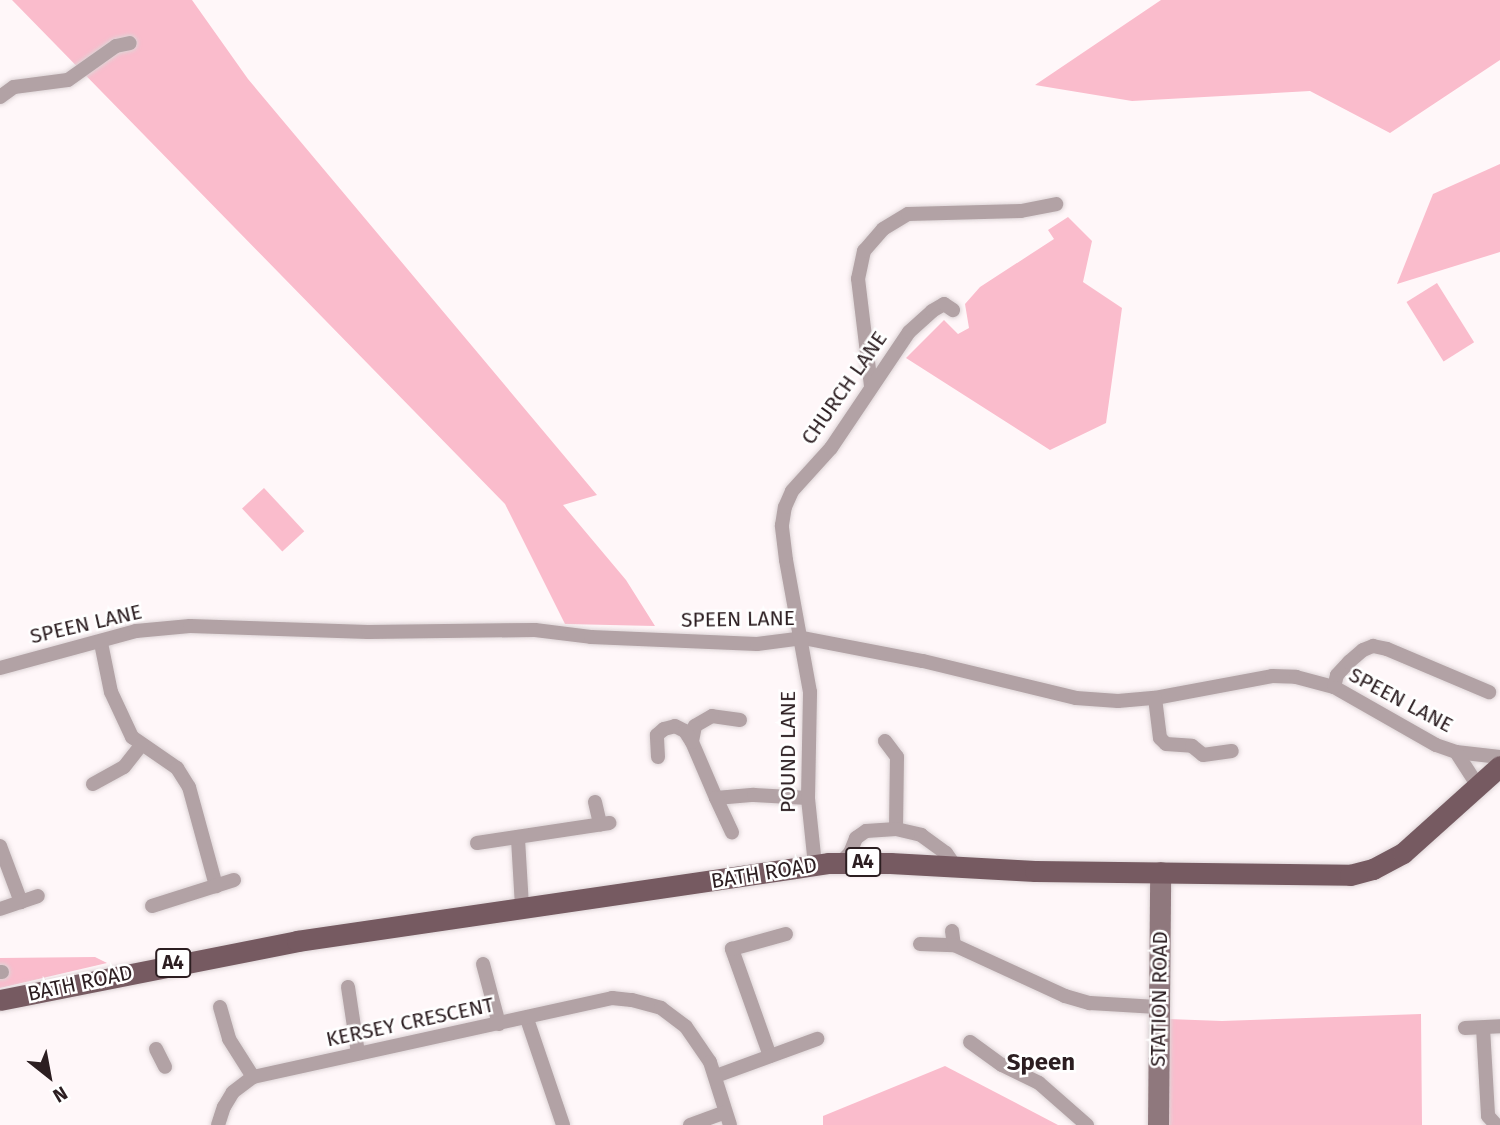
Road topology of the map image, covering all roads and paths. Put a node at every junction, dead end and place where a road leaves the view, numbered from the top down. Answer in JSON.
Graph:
{"nodes":[{"id":1,"x":130,"y":43,"type":"dead end"},
{"id":2,"x":0,"y":97,"type":"edge"},
{"id":3,"x":1055,"y":204,"type":"dead end"},
{"id":4,"x":953,"y":310,"type":"dead end"},
{"id":5,"x":871,"y":386,"type":"junction"},
{"id":6,"x":803,"y":638,"type":"junction"},
{"id":7,"x":101,"y":643,"type":"junction"},
{"id":8,"x":0,"y":668,"type":"edge"},
{"id":9,"x":1334,"y":687,"type":"junction"},
{"id":10,"x":1489,"y":692,"type":"dead end"},
{"id":11,"x":1155,"y":698,"type":"junction"},
{"id":12,"x":740,"y":720,"type":"dead end"},
{"id":13,"x":885,"y":741,"type":"dead end"},
{"id":14,"x":692,"y":742,"type":"junction"},
{"id":15,"x":141,"y":745,"type":"junction"},
{"id":16,"x":1233,"y":751,"type":"dead end"},
{"id":17,"x":1456,"y":752,"type":"junction"},
{"id":18,"x":658,"y":757,"type":"dead end"},
{"id":19,"x":1500,"y":757,"type":"edge"},
{"id":20,"x":1500,"y":766,"type":"edge"},
{"id":21,"x":103,"y":784,"type":"dead end"},
{"id":22,"x":1478,"y":786,"type":"junction"},
{"id":23,"x":716,"y":798,"type":"junction"},
{"id":24,"x":808,"y":798,"type":"junction"},
{"id":25,"x":595,"y":802,"type":"dead end"},
{"id":26,"x":896,"y":829,"type":"junction"},
{"id":27,"x":732,"y":832,"type":"dead end"},
{"id":28,"x":518,"y":839,"type":"junction"},
{"id":29,"x":477,"y":843,"type":"dead end"},
{"id":30,"x":0,"y":846,"type":"edge"},
{"id":31,"x":841,"y":862,"type":"junction"},
{"id":32,"x":814,"y":865,"type":"junction"},
{"id":33,"x":955,"y":866,"type":"junction"},
{"id":34,"x":1160,"y":872,"type":"junction"},
{"id":35,"x":234,"y":880,"type":"dead end"},
{"id":36,"x":216,"y":886,"type":"junction"},
{"id":37,"x":38,"y":896,"type":"dead end"},
{"id":38,"x":21,"y":902,"type":"junction"},
{"id":39,"x":152,"y":906,"type":"dead end"},
{"id":40,"x":522,"y":906,"type":"junction"},
{"id":41,"x":0,"y":909,"type":"edge"},
{"id":42,"x":786,"y":934,"type":"dead end"},
{"id":43,"x":920,"y":944,"type":"dead end"},
{"id":44,"x":483,"y":964,"type":"dead end"},
{"id":45,"x":348,"y":987,"type":"dead end"},
{"id":46,"x":0,"y":1000,"type":"edge"},
{"id":47,"x":220,"y":1007,"type":"dead end"},
{"id":48,"x":1157,"y":1007,"type":"junction"},
{"id":49,"x":527,"y":1019,"type":"junction"},
{"id":50,"x":499,"y":1024,"type":"junction"},
{"id":51,"x":1500,"y":1026,"type":"edge"},
{"id":52,"x":1465,"y":1028,"type":"dead end"},
{"id":53,"x":1483,"y":1028,"type":"junction"},
{"id":54,"x":817,"y":1039,"type":"dead end"},
{"id":55,"x":970,"y":1042,"type":"dead end"},
{"id":56,"x":156,"y":1049,"type":"dead end"},
{"id":57,"x":358,"y":1054,"type":"junction"},
{"id":58,"x":770,"y":1056,"type":"junction"},
{"id":59,"x":165,"y":1067,"type":"dead end"},
{"id":60,"x":716,"y":1076,"type":"junction"},
{"id":61,"x":253,"y":1077,"type":"junction"},
{"id":62,"x":727,"y":1119,"type":"edge"},
{"id":63,"x":218,"y":1125,"type":"edge"},
{"id":64,"x":563,"y":1125,"type":"edge"},
{"id":65,"x":690,"y":1125,"type":"edge"},
{"id":66,"x":1087,"y":1125,"type":"edge"},
{"id":67,"x":1158,"y":1125,"type":"edge"},
{"id":68,"x":1496,"y":1125,"type":"edge"}],
"edges":[{"from":1,"to":2,"type":"street"},
{"from":3,"to":5,"type":"street"},
{"from":4,"to":5,"type":"street","name":"CHURCH LANE"},
{"from":5,"to":6,"type":"street","name":"CHURCH LANE"},
{"from":6,"to":7,"type":"street","name":"SPEEN LANE"},
{"from":6,"to":11,"type":"street","name":"SPEEN LANE"},
{"from":6,"to":24,"type":"street","name":"POUND LANE"},
{"from":7,"to":8,"type":"street","name":"SPEEN LANE"},
{"from":7,"to":15,"type":"street"},
{"from":9,"to":10,"type":"street"},
{"from":9,"to":11,"type":"street","name":"SPEEN LANE"},
{"from":9,"to":17,"type":"street","name":"SPEEN LANE"},
{"from":11,"to":16,"type":"street"},
{"from":12,"to":14,"type":"street"},
{"from":13,"to":26,"type":"street"},
{"from":14,"to":18,"type":"street"},
{"from":14,"to":23,"type":"street"},
{"from":15,"to":21,"type":"street"},
{"from":15,"to":36,"type":"street"},
{"from":17,"to":19,"type":"street","name":"SPEEN LANE"},
{"from":17,"to":22,"type":"street","name":"SPEEN LANE"},
{"from":20,"to":22,"type":"main road","name":"BATH ROAD","number":"A4"},
{"from":22,"to":34,"type":"main road","name":"BATH ROAD","number":"A4"},
{"from":23,"to":24,"type":"street"},
{"from":23,"to":27,"type":"street"},
{"from":24,"to":32,"type":"street","name":"POUND LANE"},
{"from":25,"to":28,"type":"street"},
{"from":26,"to":31,"type":"street"},
{"from":26,"to":33,"type":"street"},
{"from":28,"to":29,"type":"street"},
{"from":28,"to":40,"type":"street"},
{"from":30,"to":38,"type":"street"},
{"from":31,"to":32,"type":"main road","name":"BATH ROAD","number":"A4"},
{"from":31,"to":33,"type":"main road","name":"BATH ROAD","number":"A4"},
{"from":32,"to":40,"type":"main road","name":"BATH ROAD","number":"A4"},
{"from":33,"to":34,"type":"main road","name":"BATH ROAD","number":"A4"},
{"from":34,"to":48,"type":"street","name":"STATION ROAD"},
{"from":35,"to":36,"type":"street"},
{"from":36,"to":39,"type":"street"},
{"from":37,"to":38,"type":"street"},
{"from":38,"to":41,"type":"street"},
{"from":40,"to":46,"type":"main road","name":"BATH ROAD","number":"A4"},
{"from":42,"to":58,"type":"street"},
{"from":43,"to":48,"type":"street"},
{"from":44,"to":50,"type":"street"},
{"from":45,"to":57,"type":"street"},
{"from":47,"to":61,"type":"street"},
{"from":48,"to":67,"type":"street","name":"STATION ROAD"},
{"from":49,"to":50,"type":"street","name":"KERSEY CRESCENT"},
{"from":49,"to":60,"type":"street"},
{"from":49,"to":64,"type":"street","name":"KERSEY CRESCENT"},
{"from":50,"to":57,"type":"street","name":"KERSEY CRESCENT"},
{"from":51,"to":53,"type":"street"},
{"from":52,"to":53,"type":"street"},
{"from":53,"to":68,"type":"street"},
{"from":54,"to":58,"type":"street"},
{"from":55,"to":66,"type":"street"},
{"from":56,"to":59,"type":"street"},
{"from":57,"to":61,"type":"street","name":"KERSEY CRESCENT"},
{"from":58,"to":60,"type":"street"},
{"from":60,"to":62,"type":"street"},
{"from":61,"to":63,"type":"street"},
{"from":62,"to":65,"type":"street"}]}
